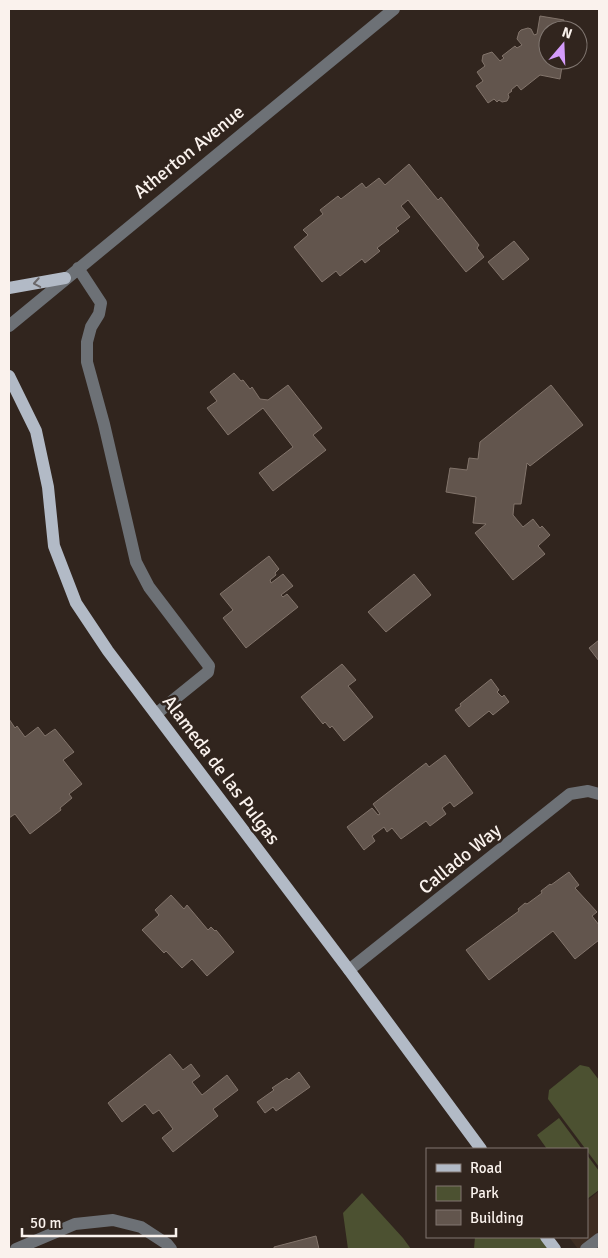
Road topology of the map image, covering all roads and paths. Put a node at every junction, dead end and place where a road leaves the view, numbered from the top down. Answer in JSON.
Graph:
{"nodes":[{"id":1,"x":394,"y":9,"type":"edge"},
{"id":2,"x":78,"y":268,"type":"junction"},
{"id":3,"x":65,"y":278,"type":"junction"},
{"id":4,"x":9,"y":288,"type":"edge"},
{"id":5,"x":9,"y":326,"type":"edge"},
{"id":6,"x":9,"y":376,"type":"edge"},
{"id":7,"x":156,"y":714,"type":"junction"},
{"id":8,"x":599,"y":794,"type":"edge"},
{"id":9,"x":349,"y":970,"type":"junction"},
{"id":10,"x":480,"y":1148,"type":"edge"},
{"id":11,"x":547,"y":1238,"type":"edge"},
{"id":12,"x":599,"y":1240,"type":"edge"},
{"id":13,"x":16,"y":1249,"type":"edge"},
{"id":14,"x":171,"y":1249,"type":"edge"},
{"id":15,"x":555,"y":1249,"type":"edge"},
{"id":16,"x":586,"y":1249,"type":"edge"}],
"edges":[{"from":1,"to":2,"type":"street","name":"Atherton Avenue"},
{"from":2,"to":3,"type":"street","name":"Atherton Avenue"},
{"from":2,"to":7,"type":"street"},
{"from":3,"to":4,"type":"main road","one_way":true},
{"from":3,"to":5,"type":"street","name":"Atherton Avenue"},
{"from":6,"to":7,"type":"main road","name":"Alameda de las Pulgas"},
{"from":7,"to":9,"type":"main road","name":"Alameda de las Pulgas"},
{"from":8,"to":9,"type":"street","name":"Callado Way"},
{"from":9,"to":10,"type":"main road","name":"Alameda de las Pulgas"},
{"from":11,"to":15,"type":"main road"},
{"from":12,"to":16,"type":"street"},
{"from":13,"to":14,"type":"street"}]}
